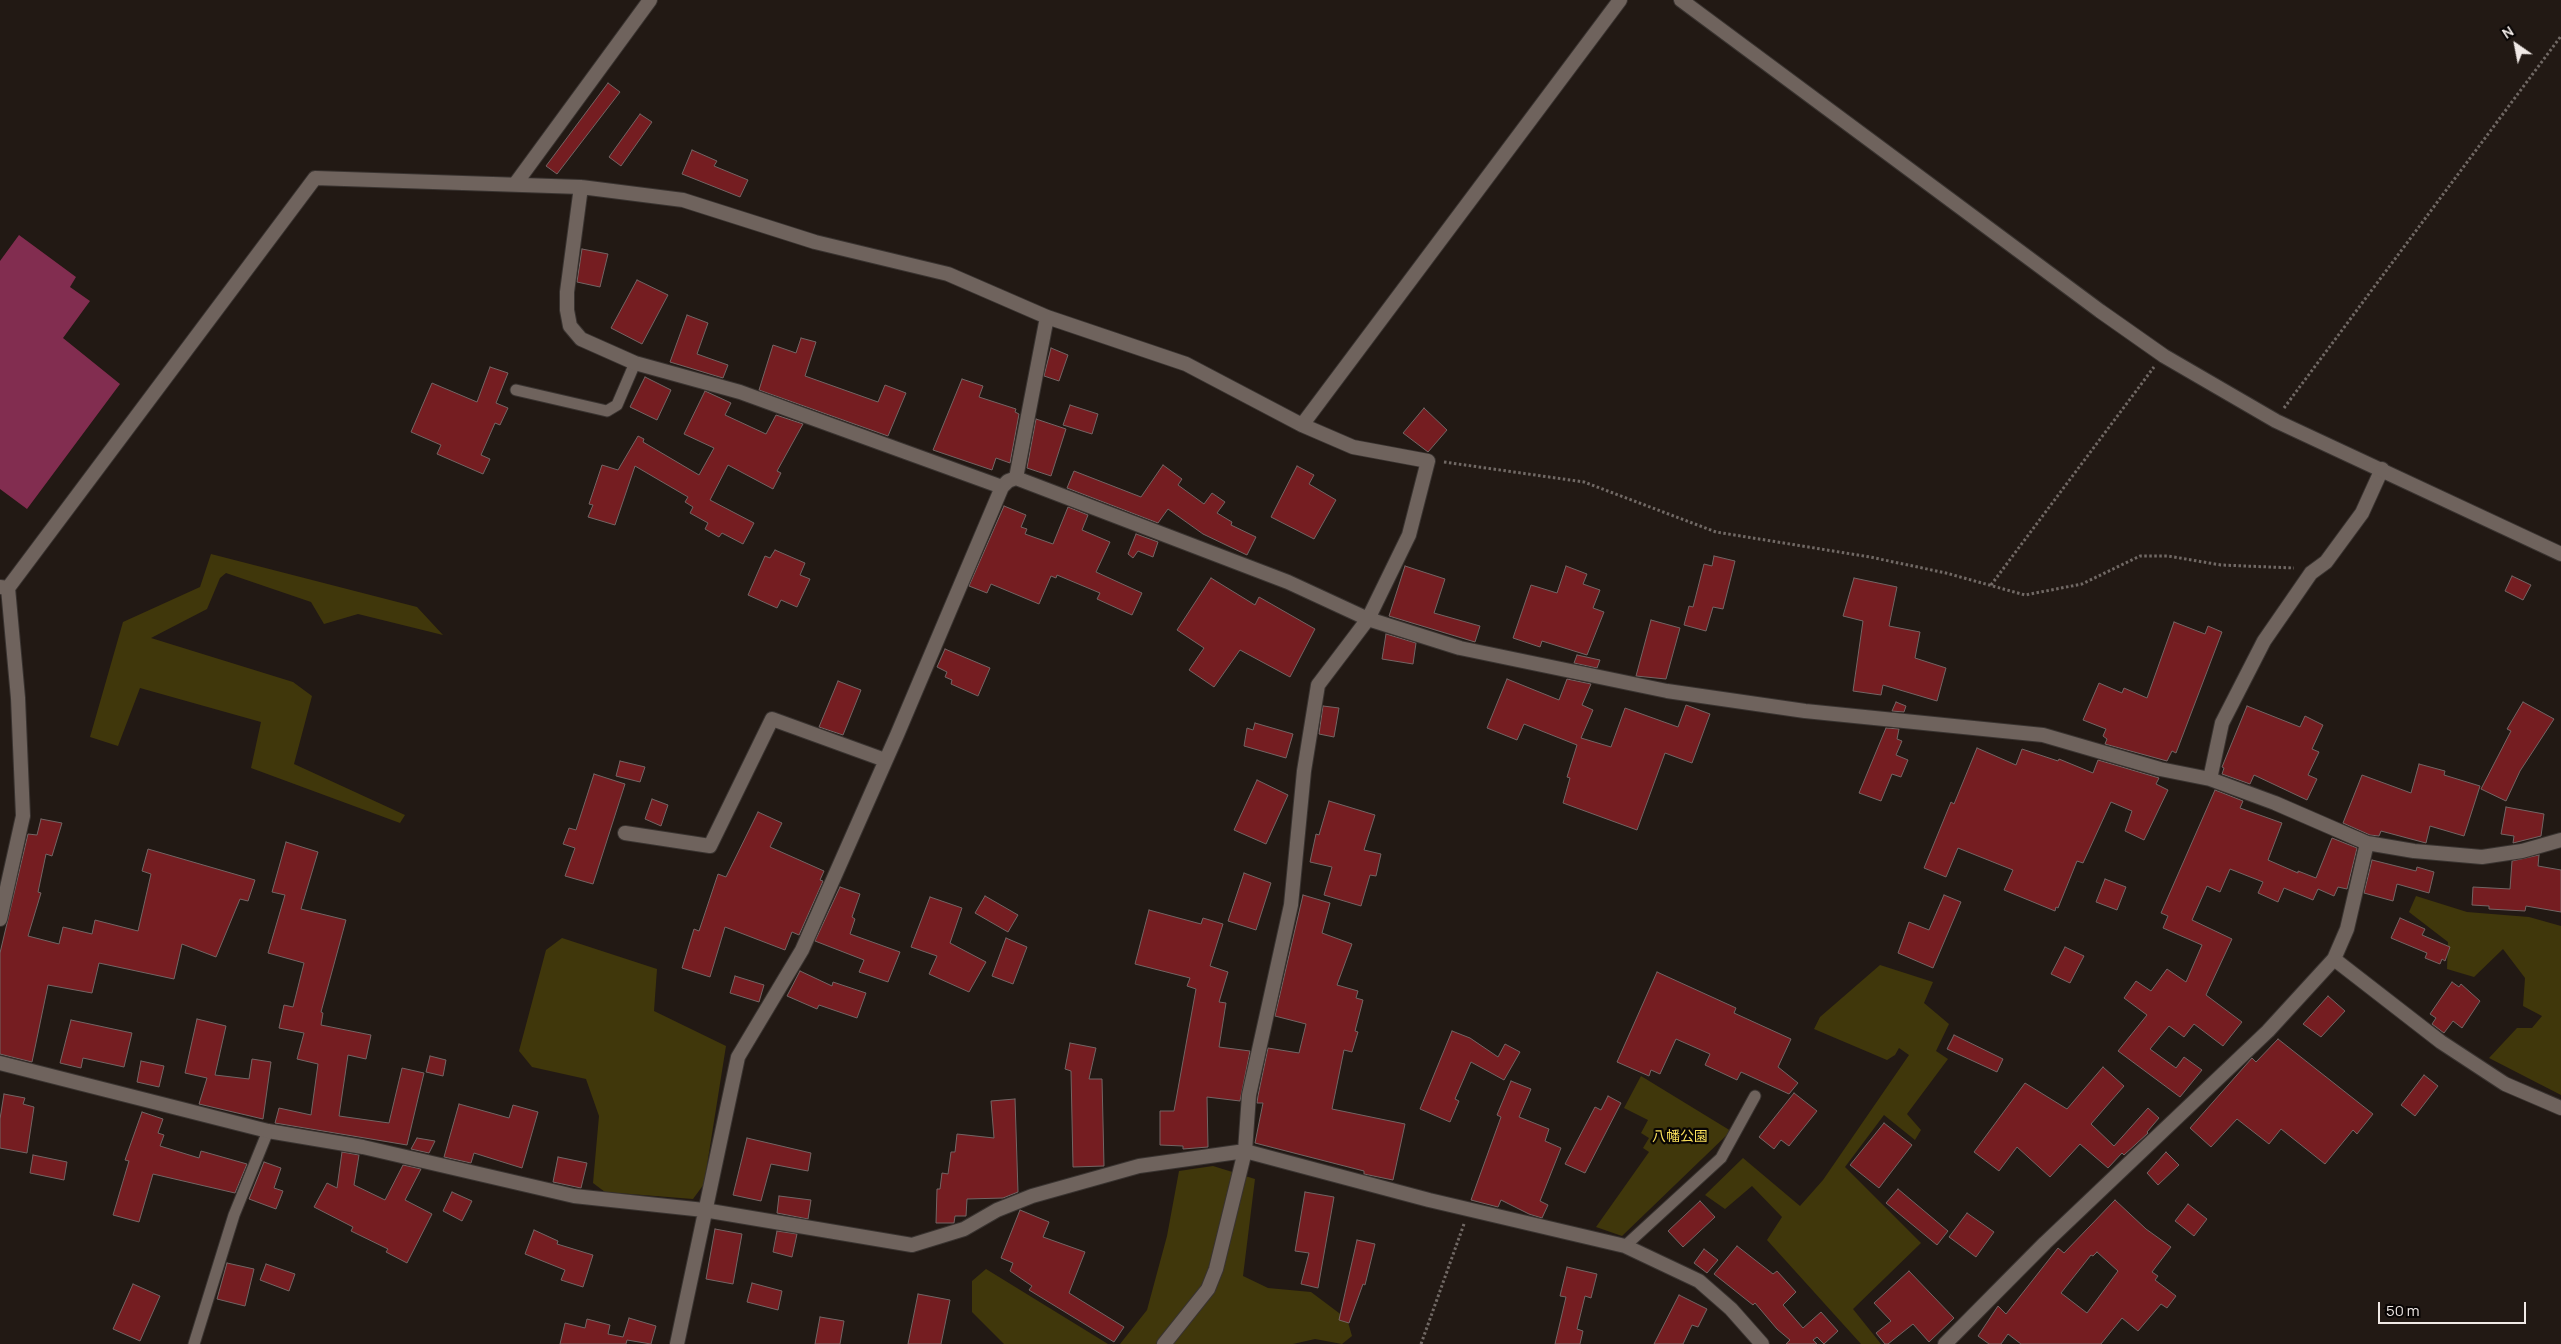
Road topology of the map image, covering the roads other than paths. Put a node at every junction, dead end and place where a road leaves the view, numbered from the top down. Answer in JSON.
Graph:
{"nodes":[{"id":1,"x":650,"y":0,"type":"edge"},
{"id":2,"x":1620,"y":0,"type":"edge"},
{"id":3,"x":1681,"y":0,"type":"edge"},
{"id":4,"x":516,"y":183,"type":"junction"},
{"id":5,"x":581,"y":187,"type":"junction"},
{"id":6,"x":1047,"y":317,"type":"junction"},
{"id":7,"x":635,"y":363,"type":"junction"},
{"id":8,"x":516,"y":390,"type":"dead end"},
{"id":9,"x":1302,"y":425,"type":"junction"},
{"id":10,"x":2382,"y":470,"type":"junction"},
{"id":11,"x":1016,"y":478,"type":"junction"},
{"id":12,"x":1002,"y":487,"type":"junction"},
{"id":13,"x":2561,"y":554,"type":"edge"},
{"id":14,"x":4,"y":587,"type":"edge"},
{"id":15,"x":1368,"y":619,"type":"junction"},
{"id":16,"x":885,"y":760,"type":"junction"},
{"id":17,"x":2210,"y":779,"type":"junction"},
{"id":18,"x":626,"y":833,"type":"dead end"},
{"id":19,"x":2561,"y":840,"type":"edge"},
{"id":20,"x":2367,"y":843,"type":"junction"},
{"id":21,"x":0,"y":919,"type":"edge"},
{"id":22,"x":2334,"y":959,"type":"junction"},
{"id":23,"x":0,"y":1063,"type":"edge"},
{"id":24,"x":1755,"y":1096,"type":"dead end"},
{"id":25,"x":2561,"y":1108,"type":"edge"},
{"id":26,"x":268,"y":1131,"type":"junction"},
{"id":27,"x":1245,"y":1151,"type":"junction"},
{"id":28,"x":704,"y":1210,"type":"junction"},
{"id":29,"x":1625,"y":1246,"type":"junction"},
{"id":30,"x":194,"y":1344,"type":"edge"},
{"id":31,"x":677,"y":1344,"type":"edge"},
{"id":32,"x":1164,"y":1344,"type":"edge"},
{"id":33,"x":1762,"y":1344,"type":"edge"},
{"id":34,"x":1945,"y":1344,"type":"edge"}],
"edges":[{"from":1,"to":4,"type":"street"},
{"from":2,"to":9,"type":"street"},
{"from":3,"to":10,"type":"street"},
{"from":4,"to":5,"type":"street"},
{"from":4,"to":14,"type":"street"},
{"from":5,"to":6,"type":"street"},
{"from":5,"to":7,"type":"street"},
{"from":6,"to":9,"type":"street"},
{"from":6,"to":11,"type":"street"},
{"from":7,"to":8,"type":"lane"},
{"from":7,"to":12,"type":"street"},
{"from":9,"to":15,"type":"street"},
{"from":10,"to":13,"type":"street"},
{"from":10,"to":17,"type":"street"},
{"from":11,"to":12,"type":"street"},
{"from":11,"to":15,"type":"street"},
{"from":12,"to":16,"type":"street"},
{"from":14,"to":21,"type":"street"},
{"from":15,"to":17,"type":"street"},
{"from":15,"to":27,"type":"street"},
{"from":16,"to":18,"type":"street"},
{"from":16,"to":28,"type":"street"},
{"from":17,"to":20,"type":"street"},
{"from":19,"to":20,"type":"street"},
{"from":20,"to":22,"type":"street"},
{"from":22,"to":25,"type":"street"},
{"from":22,"to":34,"type":"street"},
{"from":23,"to":26,"type":"street"},
{"from":24,"to":29,"type":"lane"},
{"from":26,"to":28,"type":"street"},
{"from":26,"to":30,"type":"lane"},
{"from":27,"to":28,"type":"street"},
{"from":27,"to":29,"type":"street"},
{"from":27,"to":32,"type":"street"},
{"from":28,"to":31,"type":"street"},
{"from":29,"to":33,"type":"street"}]}
